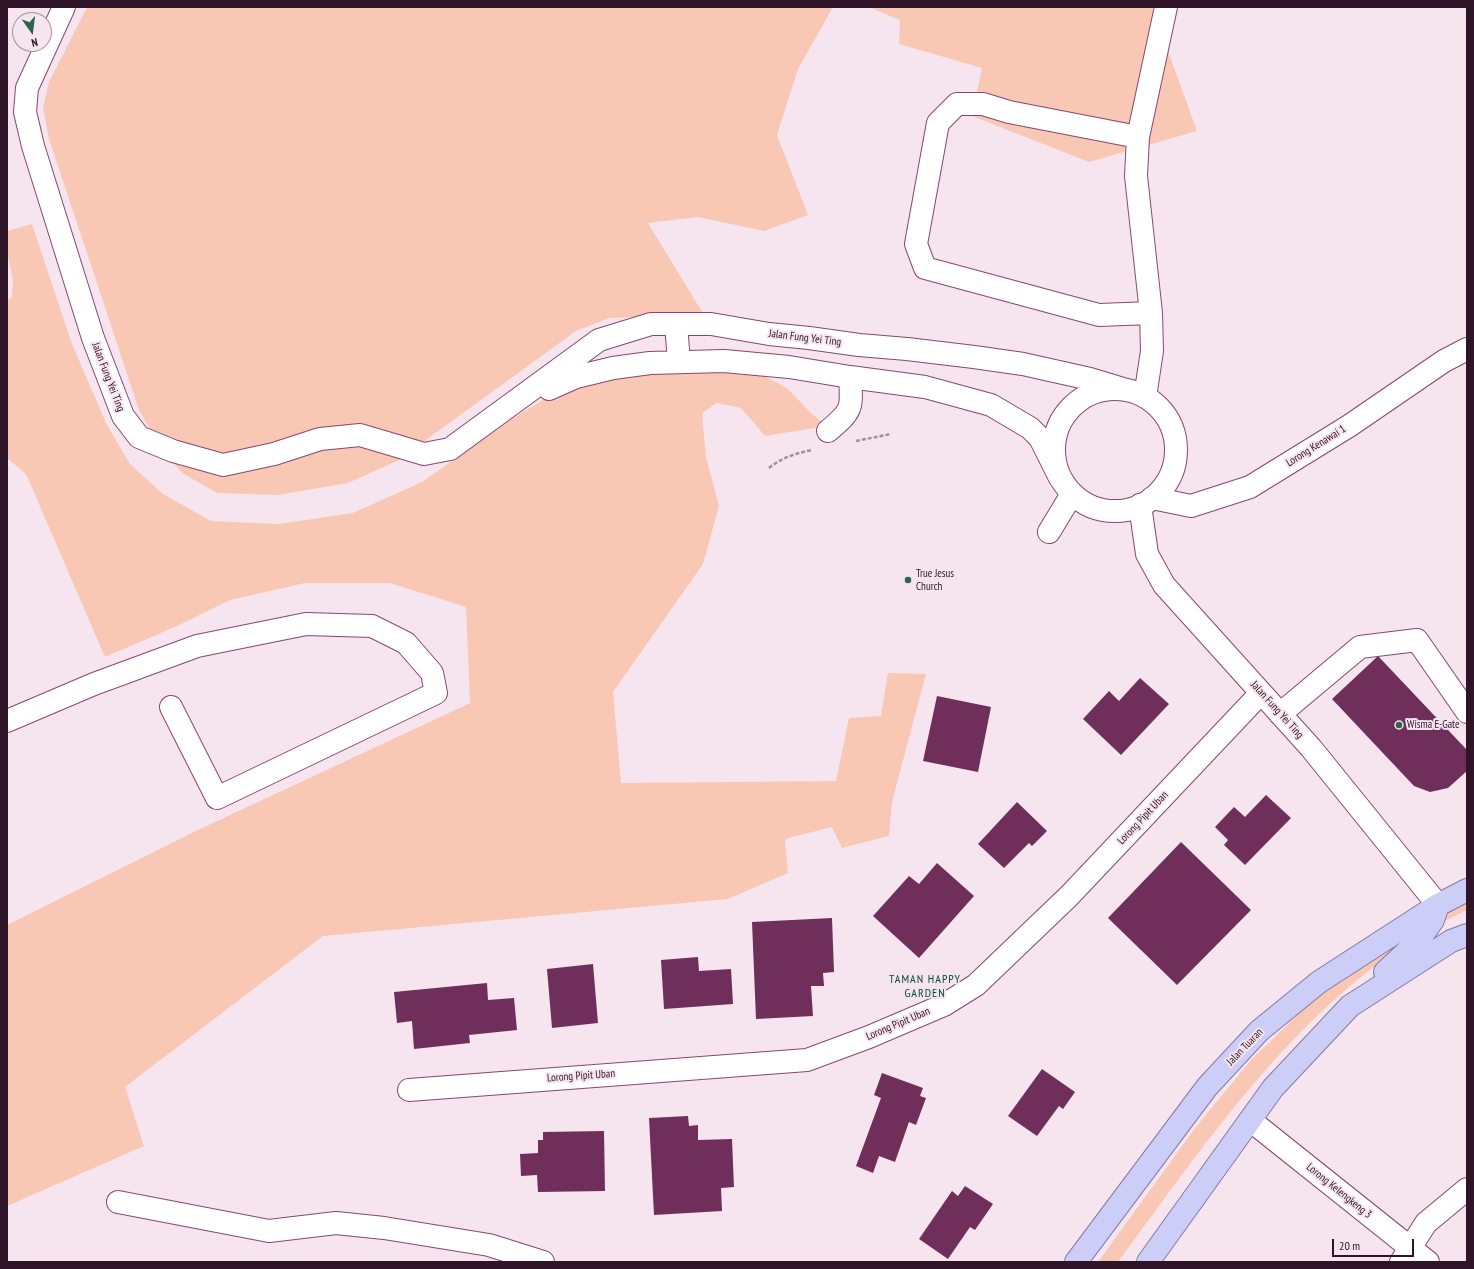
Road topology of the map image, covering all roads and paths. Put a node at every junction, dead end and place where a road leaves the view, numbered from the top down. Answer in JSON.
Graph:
{"nodes":[{"id":1,"x":64,"y":7,"type":"edge"},
{"id":2,"x":1166,"y":7,"type":"edge"},
{"id":3,"x":1138,"y":137,"type":"junction"},
{"id":4,"x":1150,"y":313,"type":"junction"},
{"id":5,"x":676,"y":324,"type":"junction"},
{"id":6,"x":1467,"y":349,"type":"edge"},
{"id":7,"x":679,"y":362,"type":"junction"},
{"id":8,"x":850,"y":377,"type":"junction"},
{"id":9,"x":1122,"y":389,"type":"junction"},
{"id":10,"x":1145,"y":396,"type":"junction"},
{"id":11,"x":508,"y":408,"type":"junction"},
{"id":12,"x":828,"y":431,"type":"dead end"},
{"id":13,"x":1066,"y":486,"type":"junction"},
{"id":14,"x":1146,"y":502,"type":"junction"},
{"id":15,"x":1049,"y":532,"type":"dead end"},
{"id":16,"x":1261,"y":693,"type":"junction"},
{"id":17,"x":171,"y":707,"type":"dead end"},
{"id":18,"x":1467,"y":712,"type":"edge"},
{"id":19,"x":1280,"y":714,"type":"junction"},
{"id":20,"x":7,"y":721,"type":"edge"},
{"id":21,"x":1467,"y":890,"type":"edge"},
{"id":22,"x":1438,"y":905,"type":"junction"},
{"id":23,"x":1467,"y":935,"type":"edge"},
{"id":24,"x":1350,"y":1006,"type":"junction"},
{"id":25,"x":409,"y":1090,"type":"dead end"},
{"id":26,"x":1250,"y":1120,"type":"junction"},
{"id":27,"x":1467,"y":1189,"type":"edge"},
{"id":28,"x":118,"y":1202,"type":"dead end"},
{"id":29,"x":1405,"y":1254,"type":"edge"},
{"id":30,"x":543,"y":1262,"type":"edge"},
{"id":31,"x":1076,"y":1262,"type":"edge"},
{"id":32,"x":1148,"y":1262,"type":"edge"},
{"id":33,"x":1428,"y":1262,"type":"edge"}],
"edges":[{"from":1,"to":11,"type":"street","name":"Jalan Fung Yei Ting"},
{"from":2,"to":3,"type":"street"},
{"from":3,"to":4,"type":"street"},
{"from":3,"to":4,"type":"street"},
{"from":4,"to":10,"type":"street"},
{"from":5,"to":7,"type":"street"},
{"from":5,"to":9,"type":"street","name":"Jalan Fung Yei Ting"},
{"from":5,"to":11,"type":"street","name":"Jalan Fung Yei Ting"},
{"from":6,"to":14,"type":"street","name":"Lorong Kenawai 1"},
{"from":7,"to":8,"type":"street","name":"Jalan Fung Yei Ting"},
{"from":7,"to":11,"type":"street","name":"Jalan Fung Yei Ting"},
{"from":8,"to":12,"type":"street"},
{"from":8,"to":13,"type":"street","name":"Jalan Fung Yei Ting"},
{"from":9,"to":10,"type":"street"},
{"from":9,"to":13,"type":"street"},
{"from":10,"to":14,"type":"street"},
{"from":13,"to":14,"type":"street"},
{"from":13,"to":15,"type":"street"},
{"from":14,"to":16,"type":"street","name":"Jalan Fung Yei Ting"},
{"from":16,"to":19,"type":"street","name":"Jalan Fung Yei Ting"},
{"from":16,"to":25,"type":"street","name":"Lorong Pipit Uban"},
{"from":17,"to":20,"type":"street"},
{"from":18,"to":19,"type":"street"},
{"from":19,"to":22,"type":"street","name":"Jalan Fung Yei Ting"},
{"from":21,"to":22,"type":"main road","name":"Jalan Tuaran"},
{"from":22,"to":24,"type":"main road"},
{"from":22,"to":31,"type":"main road","name":"Jalan Tuaran"},
{"from":23,"to":24,"type":"main road"},
{"from":24,"to":26,"type":"main road"},
{"from":26,"to":29,"type":"street","name":"Lorong Kelengkeng 3"},
{"from":26,"to":32,"type":"main road"},
{"from":27,"to":29,"type":"street"},
{"from":28,"to":30,"type":"street"},
{"from":29,"to":33,"type":"street","name":"Lorong Kelengkeng 3"}]}
